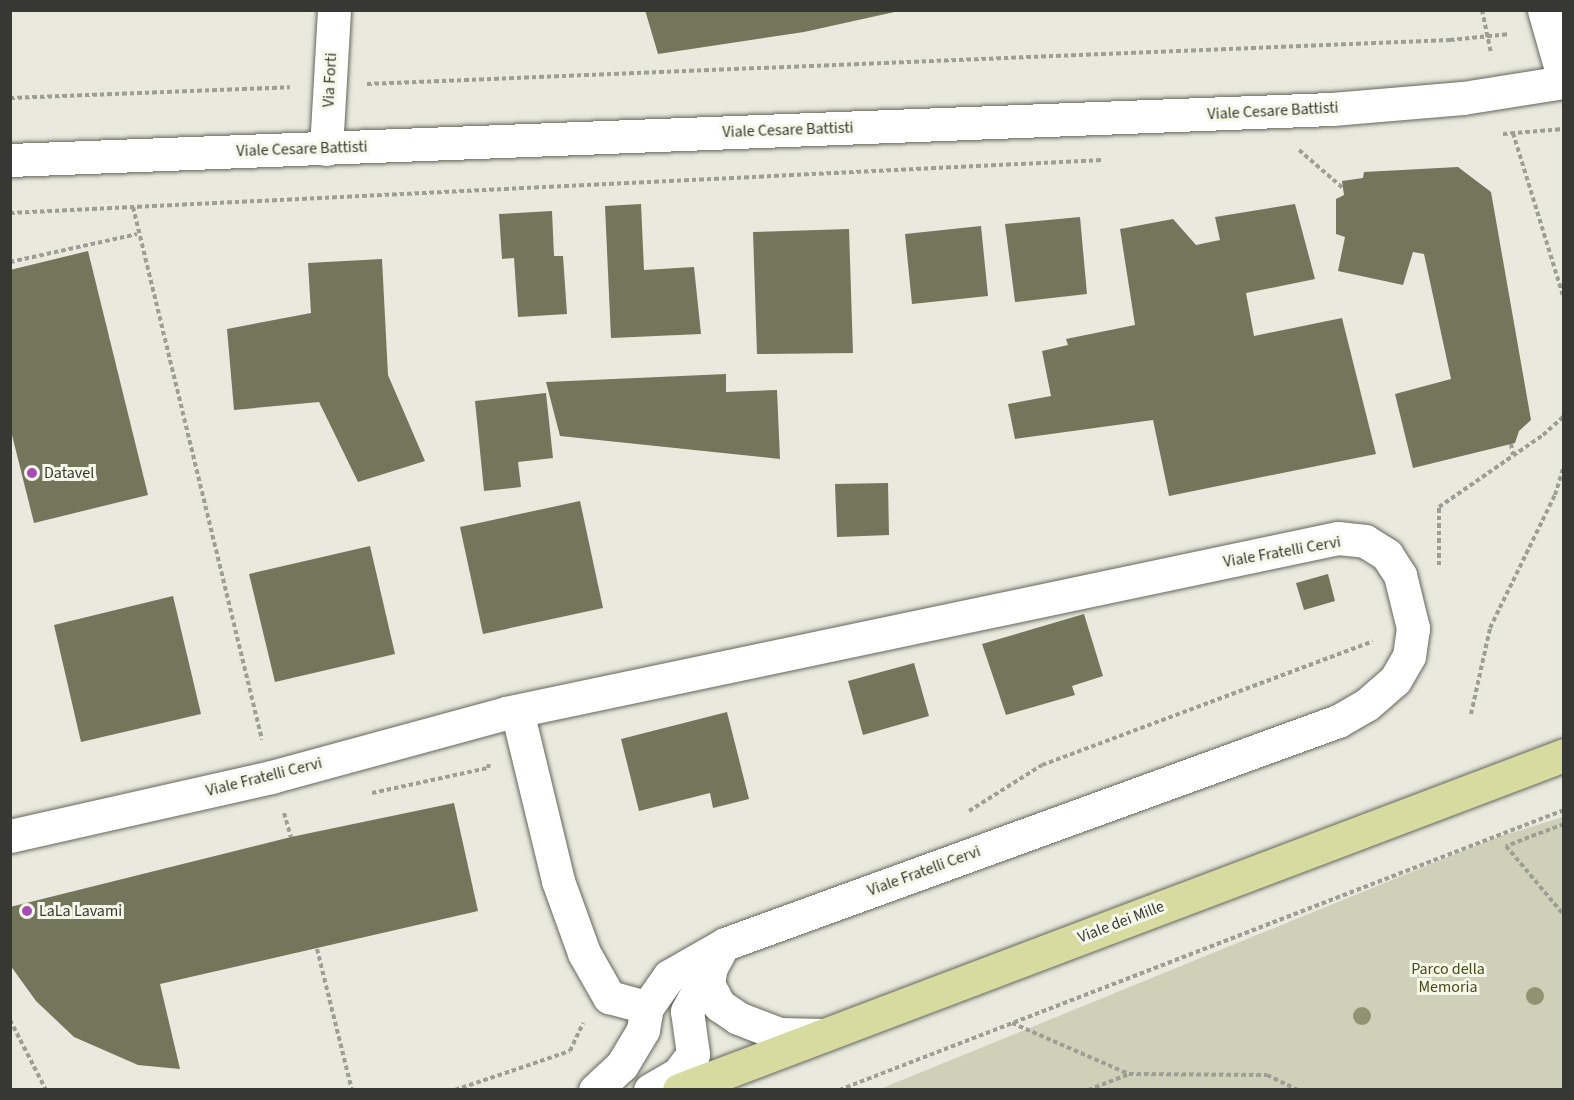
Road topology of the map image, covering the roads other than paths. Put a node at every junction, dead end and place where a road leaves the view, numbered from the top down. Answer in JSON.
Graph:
{"nodes":[{"id":1,"x":334,"y":10,"type":"edge"},
{"id":2,"x":1544,"y":10,"type":"edge"},
{"id":3,"x":1563,"y":81,"type":"edge"},
{"id":4,"x":326,"y":149,"type":"junction"},
{"id":5,"x":10,"y":159,"type":"edge"},
{"id":6,"x":516,"y":711,"type":"junction"},
{"id":7,"x":1563,"y":755,"type":"edge"},
{"id":8,"x":10,"y":836,"type":"edge"},
{"id":9,"x":718,"y":952,"type":"junction"},
{"id":10,"x":647,"y":1007,"type":"junction"},
{"id":11,"x":823,"y":1035,"type":"junction"},
{"id":12,"x":595,"y":1089,"type":"edge"},
{"id":13,"x":650,"y":1089,"type":"edge"},
{"id":14,"x":679,"y":1089,"type":"edge"}],
"edges":[{"from":1,"to":4,"type":"street","name":"Via Forti"},
{"from":2,"to":3,"type":"street"},
{"from":3,"to":4,"type":"street","name":"Viale Cesare Battisti"},
{"from":4,"to":5,"type":"street","name":"Viale Cesare Battisti"},
{"from":6,"to":8,"type":"street","name":"Viale Fratelli Cervi"},
{"from":6,"to":9,"type":"street","name":"Viale Fratelli Cervi"},
{"from":6,"to":10,"type":"street"},
{"from":7,"to":11,"type":"main road","name":"Viale dei Mille"},
{"from":9,"to":10,"type":"street","name":"Viale Fratelli Cervi"},
{"from":9,"to":11,"type":"street"},
{"from":9,"to":13,"type":"street"},
{"from":10,"to":12,"type":"street","name":"Viale Fratelli Cervi"},
{"from":11,"to":14,"type":"main road","name":"Viale dei Mille"}]}
